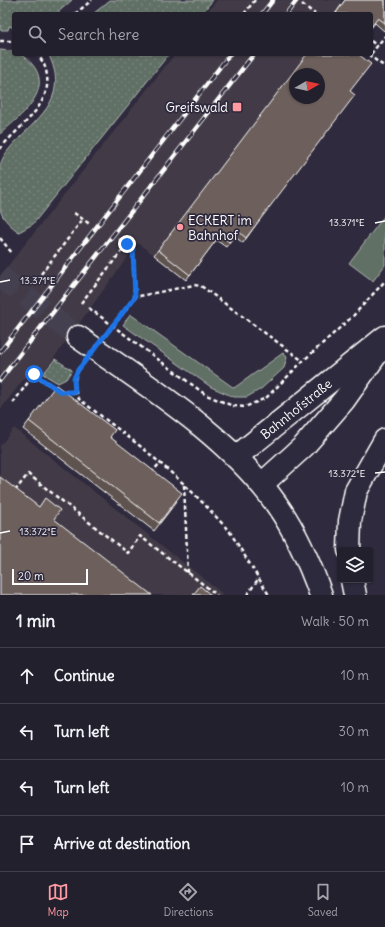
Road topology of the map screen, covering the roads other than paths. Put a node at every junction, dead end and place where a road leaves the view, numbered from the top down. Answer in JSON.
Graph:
{"nodes":[{"id":1,"x":78,"y":337,"type":"tunnel mouth"},
{"id":2,"x":385,"y":337,"type":"edge"},
{"id":3,"x":385,"y":341,"type":"edge"},
{"id":4,"x":385,"y":440,"type":"edge"},
{"id":5,"x":236,"y":457,"type":"junction"},
{"id":6,"x":262,"y":484,"type":"junction"},
{"id":7,"x":349,"y":547,"type":"edge"},
{"id":8,"x":353,"y":583,"type":"edge"},
{"id":9,"x":321,"y":595,"type":"edge"},
{"id":10,"x":355,"y":595,"type":"edge"}],
"edges":[{"from":1,"to":5,"type":"street"},
{"from":2,"to":5,"type":"street","name":"Bahnhofstraße"},
{"from":3,"to":6,"type":"street","name":"Bahnhofstraße"},
{"from":4,"to":7,"type":"street"},
{"from":5,"to":6,"type":"street"},
{"from":6,"to":9,"type":"street"},
{"from":8,"to":10,"type":"street"}]}
